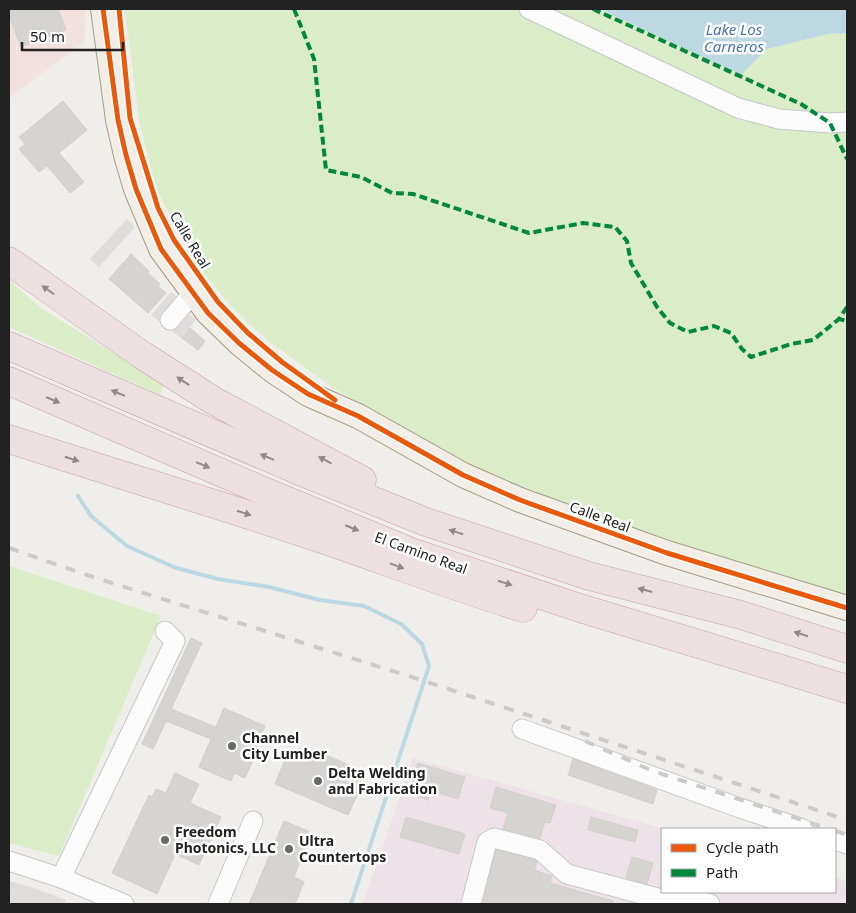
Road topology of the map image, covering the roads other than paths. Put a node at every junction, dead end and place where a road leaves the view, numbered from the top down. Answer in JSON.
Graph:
{"nodes":[{"id":1,"x":104,"y":9,"type":"edge"},
{"id":2,"x":119,"y":9,"type":"edge"},
{"id":3,"x":529,"y":9,"type":"edge"},
{"id":4,"x":847,"y":122,"type":"edge"},
{"id":5,"x":9,"y":261,"type":"edge"},
{"id":6,"x":193,"y":293,"type":"junction"},
{"id":7,"x":170,"y":320,"type":"dead end"},
{"id":8,"x":9,"y":346,"type":"edge"},
{"id":9,"x":9,"y":381,"type":"edge"},
{"id":10,"x":358,"y":416,"type":"junction"},
{"id":11,"x":9,"y":439,"type":"edge"},
{"id":12,"x":426,"y":522,"type":"junction"},
{"id":13,"x":847,"y":608,"type":"edge"},
{"id":14,"x":165,"y":631,"type":"dead end"},
{"id":15,"x":847,"y":649,"type":"edge"},
{"id":16,"x":790,"y":673,"type":"junction"},
{"id":17,"x":847,"y":690,"type":"edge"},
{"id":18,"x":522,"y":729,"type":"dead end"},
{"id":19,"x":253,"y":821,"type":"dead end"},
{"id":20,"x":801,"y":828,"type":"edge"},
{"id":21,"x":9,"y":861,"type":"edge"},
{"id":22,"x":61,"y":878,"type":"junction"},
{"id":23,"x":651,"y":900,"type":"edge"},
{"id":24,"x":124,"y":904,"type":"edge"},
{"id":25,"x":218,"y":904,"type":"edge"},
{"id":26,"x":471,"y":904,"type":"edge"},
{"id":27,"x":710,"y":904,"type":"edge"}],
"edges":[{"from":1,"to":6,"type":"main road","name":"Calle Real"},
{"from":2,"to":10,"type":"main road","name":"Calle Real"},
{"from":3,"to":4,"type":"street"},
{"from":12,"to":5,"type":"highway","one_way":true},
{"from":6,"to":7,"type":"street"},
{"from":6,"to":10,"type":"main road","name":"Calle Real"},
{"from":12,"to":8,"type":"highway","one_way":true},
{"from":9,"to":16,"type":"highway","name":"El Camino Real","one_way":true},
{"from":10,"to":13,"type":"main road","name":"Calle Real"},
{"from":11,"to":16,"type":"highway","one_way":true},
{"from":15,"to":12,"type":"highway","one_way":true},
{"from":14,"to":22,"type":"street"},
{"from":16,"to":17,"type":"highway","name":"El Camino Real"},
{"from":18,"to":20,"type":"street"},
{"from":19,"to":25,"type":"street"},
{"from":21,"to":22,"type":"street"},
{"from":22,"to":24,"type":"street"},
{"from":23,"to":26,"type":"street"},
{"from":23,"to":27,"type":"street"}]}
